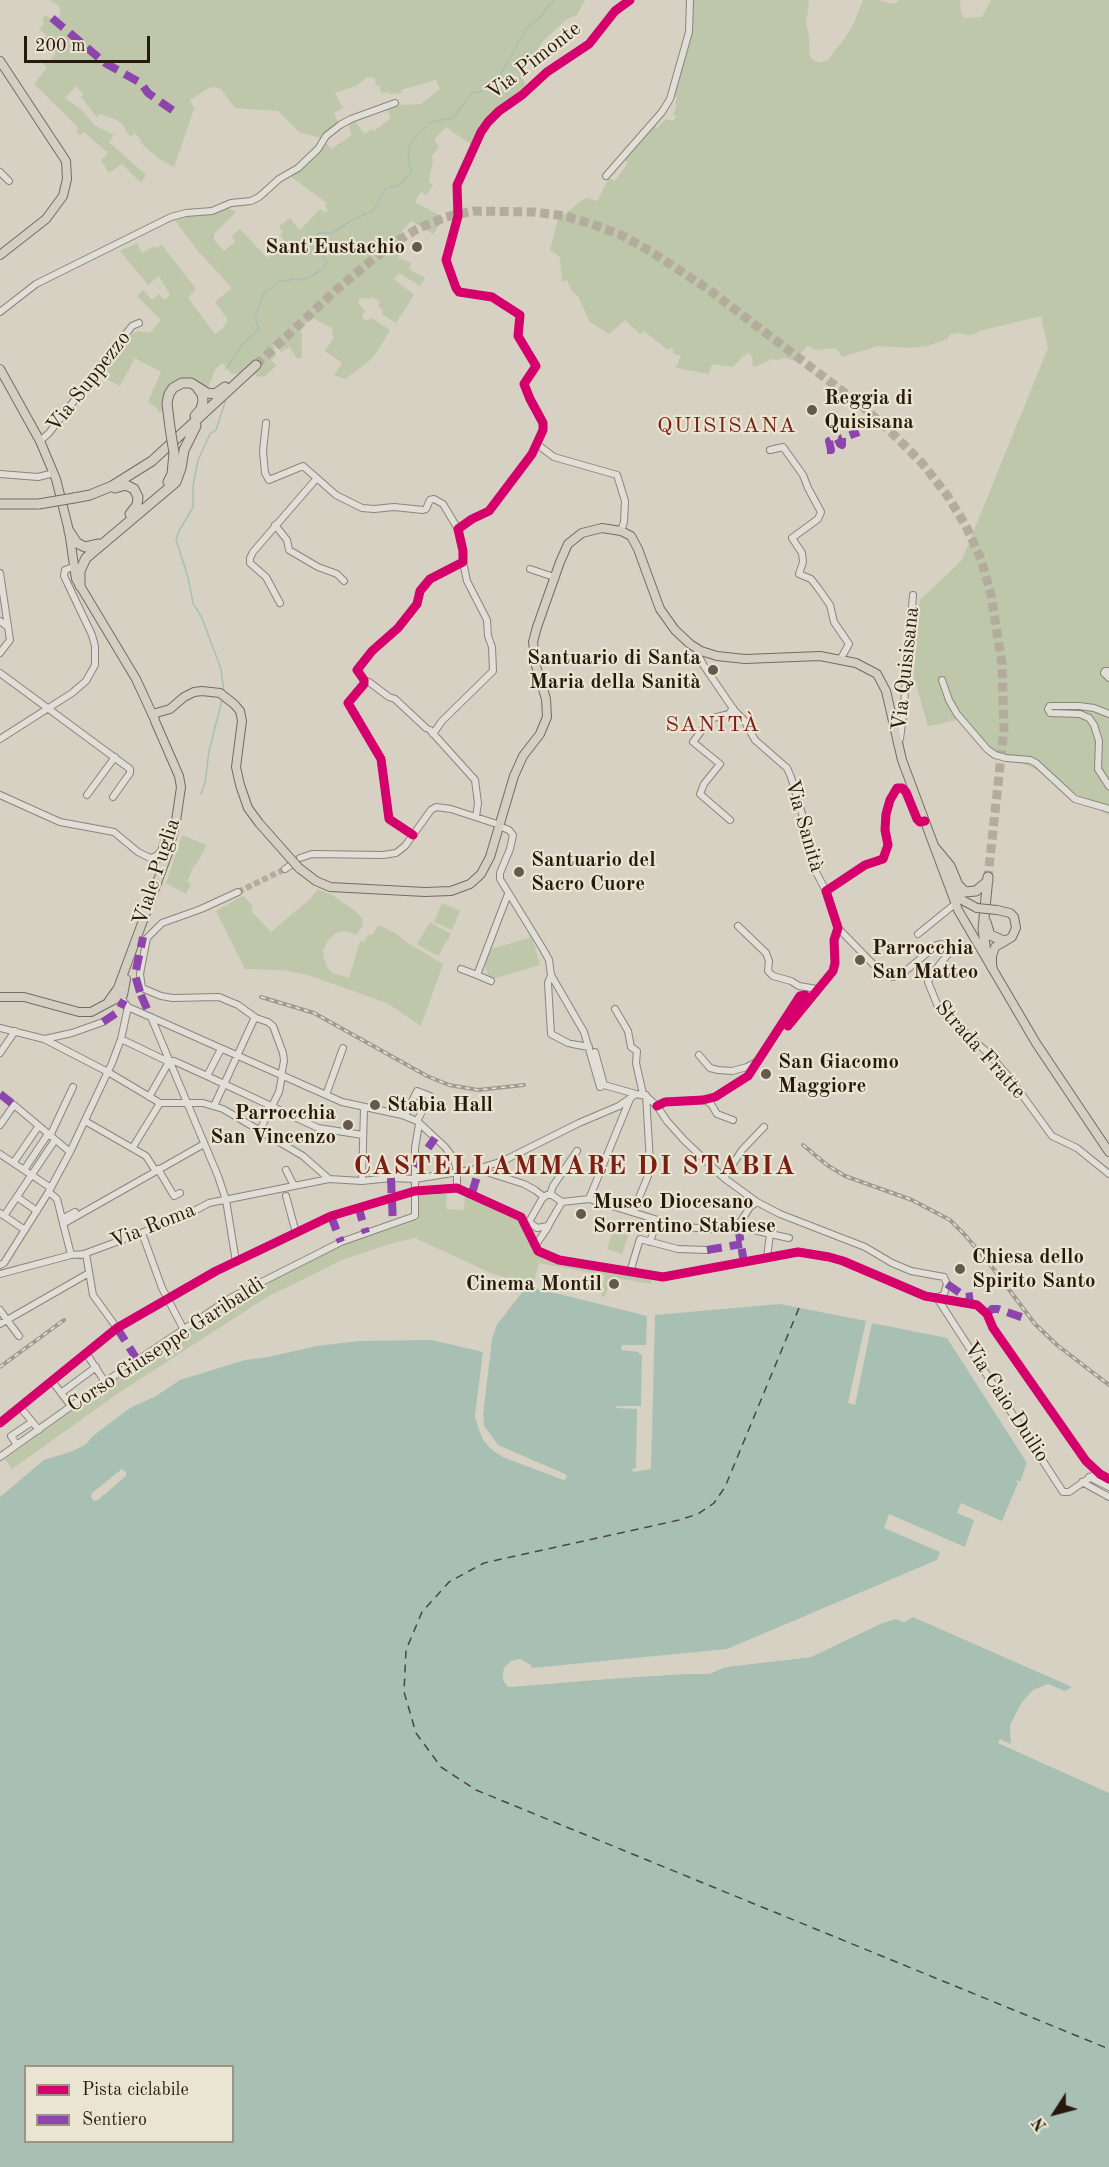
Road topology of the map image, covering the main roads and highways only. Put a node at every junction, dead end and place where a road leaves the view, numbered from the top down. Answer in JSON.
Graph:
{"nodes":[{"id":1,"x":0,"y":61,"type":"edge"},
{"id":2,"x":0,"y":255,"type":"edge"},
{"id":3,"x":256,"y":365,"type":"tunnel mouth"},
{"id":4,"x":0,"y":369,"type":"edge"},
{"id":5,"x":248,"y":373,"type":"junction"},
{"id":6,"x":196,"y":387,"type":"junction"},
{"id":7,"x":205,"y":412,"type":"junction"},
{"id":8,"x":176,"y":440,"type":"junction"},
{"id":9,"x":90,"y":495,"type":"junction"},
{"id":10,"x":0,"y":504,"type":"edge"},
{"id":11,"x":143,"y":509,"type":"junction"},
{"id":12,"x":119,"y":528,"type":"junction"},
{"id":13,"x":69,"y":531,"type":"junction"},
{"id":14,"x":101,"y":543,"type":"junction"},
{"id":15,"x":80,"y":586,"type":"junction"},
{"id":16,"x":159,"y":715,"type":"junction"},
{"id":17,"x":936,"y":849,"type":"junction"},
{"id":18,"x":980,"y":910,"type":"junction"},
{"id":19,"x":1004,"y":940,"type":"junction"},
{"id":20,"x":992,"y":967,"type":"junction"},
{"id":21,"x":0,"y":997,"type":"edge"},
{"id":22,"x":1109,"y":1152,"type":"edge"}],
"edges":[{"from":1,"to":2,"type":"main road"},
{"from":3,"to":5,"type":"highway"},
{"from":4,"to":13,"type":"main road","name":"Viale Puglia"},
{"from":5,"to":6,"type":"highway"},
{"from":5,"to":7,"type":"highway"},
{"from":6,"to":8,"type":"highway"},
{"from":6,"to":11,"type":"highway","bridge":true},
{"from":7,"to":8,"type":"highway"},
{"from":7,"to":11,"type":"highway"},
{"from":8,"to":9,"type":"highway"},
{"from":9,"to":10,"type":"highway","bridge":true},
{"from":9,"to":12,"type":"highway"},
{"from":11,"to":12,"type":"highway"},
{"from":12,"to":14,"type":"highway"},
{"from":13,"to":14,"type":"highway"},
{"from":13,"to":15,"type":"main road","name":"Viale Puglia"},
{"from":14,"to":15,"type":"highway"},
{"from":15,"to":16,"type":"main road","name":"Viale Puglia"},
{"from":16,"to":17,"type":"main road"},
{"from":16,"to":21,"type":"main road","name":"Viale Puglia"},
{"from":17,"to":18,"type":"main road"},
{"from":17,"to":18,"type":"highway"},
{"from":17,"to":20,"type":"main road"},
{"from":18,"to":19,"type":"highway"},
{"from":18,"to":19,"type":"main road","bridge":true},
{"from":18,"to":20,"type":"highway"},
{"from":19,"to":20,"type":"main road"},
{"from":20,"to":22,"type":"main road"}]}
